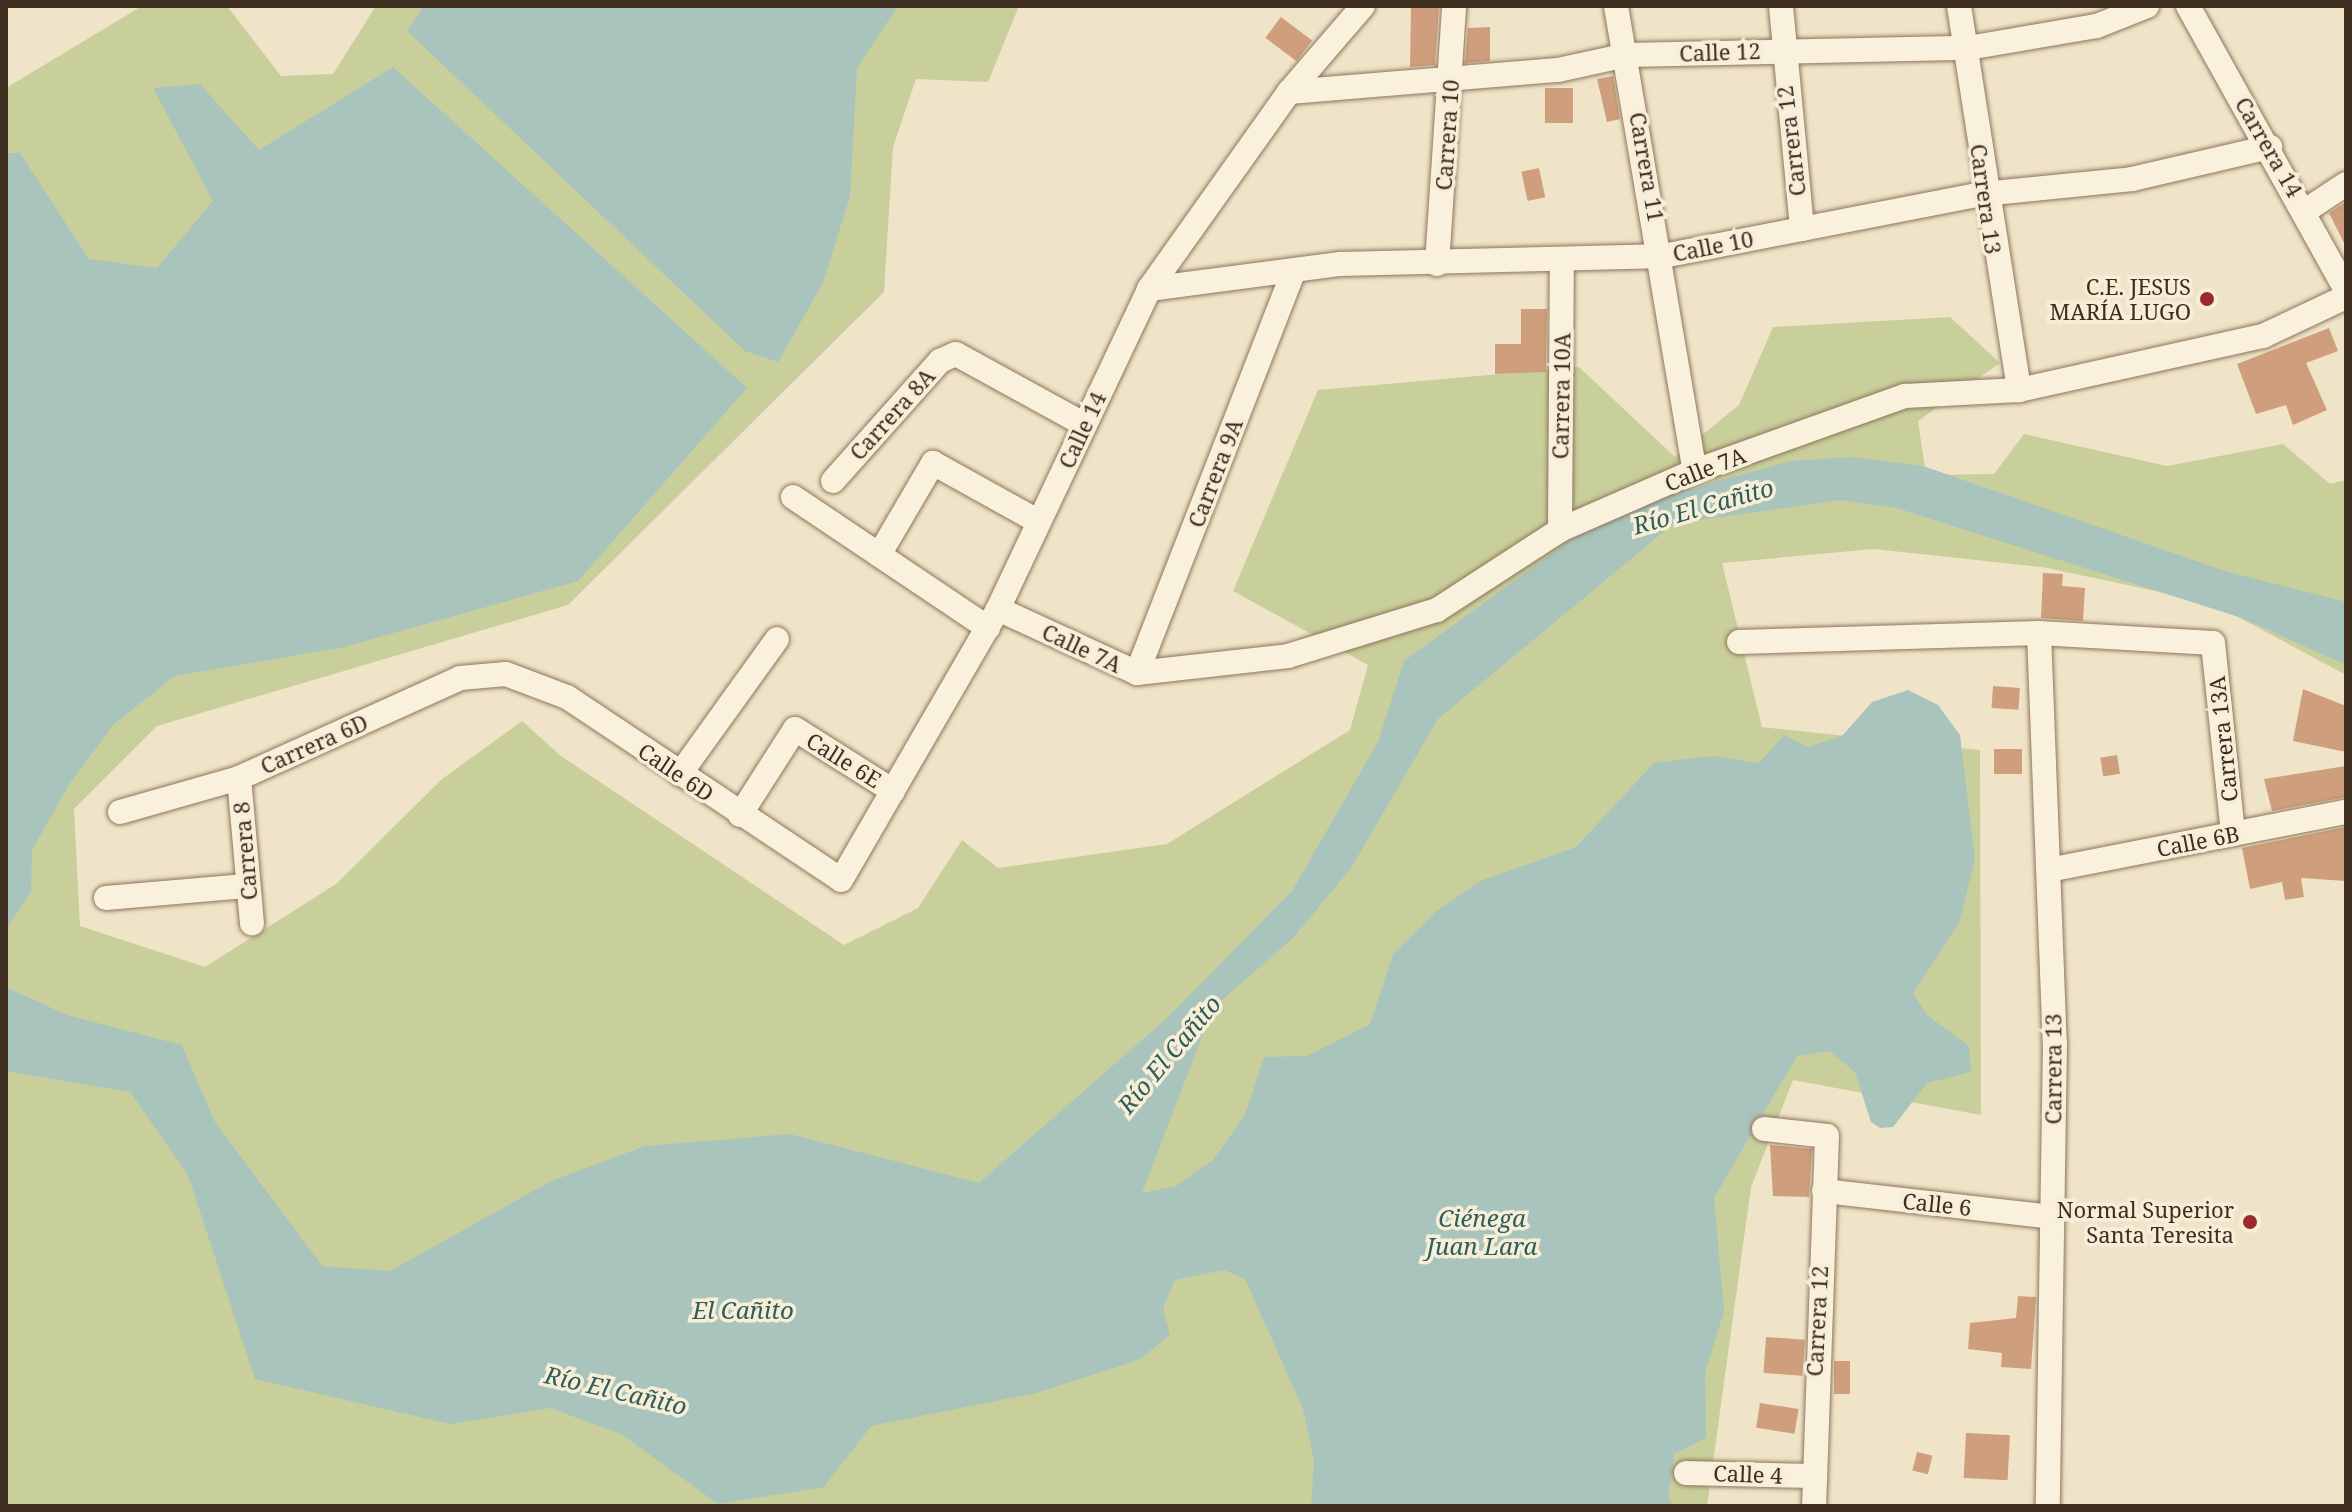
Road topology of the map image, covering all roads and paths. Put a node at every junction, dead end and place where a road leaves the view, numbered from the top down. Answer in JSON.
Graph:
{"nodes":[{"id":1,"x":1363,"y":6,"type":"edge"},
{"id":2,"x":1454,"y":6,"type":"edge"},
{"id":3,"x":1616,"y":6,"type":"edge"},
{"id":4,"x":1781,"y":6,"type":"edge"},
{"id":5,"x":1959,"y":6,"type":"edge"},
{"id":6,"x":2147,"y":6,"type":"edge"},
{"id":7,"x":2188,"y":6,"type":"edge"},
{"id":8,"x":1968,"y":48,"type":"junction"},
{"id":9,"x":1780,"y":50,"type":"junction"},
{"id":10,"x":1627,"y":55,"type":"junction"},
{"id":11,"x":1452,"y":78,"type":"junction"},
{"id":12,"x":1289,"y":92,"type":"junction"},
{"id":13,"x":2270,"y":147,"type":"junction"},
{"id":14,"x":2346,"y":184,"type":"edge"},
{"id":15,"x":1983,"y":194,"type":"junction"},
{"id":16,"x":2305,"y":211,"type":"junction"},
{"id":17,"x":1802,"y":229,"type":"junction"},
{"id":18,"x":1663,"y":256,"type":"junction"},
{"id":19,"x":1562,"y":262,"type":"junction"},
{"id":20,"x":1437,"y":264,"type":"junction"},
{"id":21,"x":1293,"y":272,"type":"junction"},
{"id":22,"x":1149,"y":289,"type":"junction"},
{"id":23,"x":2346,"y":290,"type":"edge"},
{"id":24,"x":2346,"y":297,"type":"edge"},
{"id":25,"x":2019,"y":390,"type":"junction"},
{"id":26,"x":1085,"y":425,"type":"junction"},
{"id":27,"x":1695,"y":471,"type":"junction"},
{"id":28,"x":833,"y":481,"type":"dead end"},
{"id":29,"x":793,"y":497,"type":"dead end"},
{"id":30,"x":1039,"y":522,"type":"junction"},
{"id":31,"x":1560,"y":530,"type":"junction"},
{"id":32,"x":879,"y":555,"type":"junction"},
{"id":33,"x":993,"y":618,"type":"junction"},
{"id":34,"x":2039,"y":633,"type":"junction"},
{"id":35,"x":777,"y":639,"type":"dead end"},
{"id":36,"x":1739,"y":642,"type":"dead end"},
{"id":37,"x":1137,"y":673,"type":"junction"},
{"id":38,"x":506,"y":674,"type":"joint"},
{"id":39,"x":680,"y":774,"type":"junction"},
{"id":40,"x":239,"y":778,"type":"junction"},
{"id":41,"x":893,"y":791,"type":"junction"},
{"id":42,"x":120,"y":812,"type":"dead end"},
{"id":43,"x":2346,"y":812,"type":"edge"},
{"id":44,"x":740,"y":815,"type":"junction"},
{"id":45,"x":2233,"y":834,"type":"junction"},
{"id":46,"x":2049,"y":870,"type":"junction"},
{"id":47,"x":841,"y":880,"type":"joint"},
{"id":48,"x":245,"y":886,"type":"junction"},
{"id":49,"x":106,"y":898,"type":"dead end"},
{"id":50,"x":252,"y":923,"type":"dead end"},
{"id":51,"x":1764,"y":1129,"type":"dead end"},
{"id":52,"x":1824,"y":1191,"type":"junction"},
{"id":53,"x":2051,"y":1217,"type":"junction"},
{"id":54,"x":1686,"y":1473,"type":"dead end"},
{"id":55,"x":1810,"y":1476,"type":"junction"},
{"id":56,"x":1814,"y":1506,"type":"edge"},
{"id":57,"x":2048,"y":1506,"type":"edge"}],
"edges":[{"from":1,"to":12,"type":"street","name":"Calle 14"},
{"from":2,"to":11,"type":"street","name":"Carrera 10"},
{"from":3,"to":10,"type":"street","name":"Carrera 11"},
{"from":4,"to":9,"type":"street","name":"Carrera 12"},
{"from":5,"to":8,"type":"street","name":"Carrera 13"},
{"from":6,"to":8,"type":"street","name":"Calle 12"},
{"from":7,"to":13,"type":"street","name":"Carrera 14"},
{"from":8,"to":9,"type":"street","name":"Calle 12"},
{"from":8,"to":15,"type":"street","name":"Carrera 13"},
{"from":9,"to":10,"type":"street","name":"Calle 12"},
{"from":9,"to":17,"type":"street","name":"Carrera 12"},
{"from":10,"to":11,"type":"street","name":"Calle 12"},
{"from":10,"to":18,"type":"street","name":"Carrera 11"},
{"from":11,"to":12,"type":"street","name":"Calle 12"},
{"from":11,"to":20,"type":"street","name":"Carrera 10"},
{"from":12,"to":22,"type":"street","name":"Calle 14"},
{"from":13,"to":15,"type":"street","name":"Calle 10"},
{"from":13,"to":16,"type":"street","name":"Carrera 14"},
{"from":14,"to":16,"type":"street"},
{"from":15,"to":17,"type":"street","name":"Calle 10"},
{"from":15,"to":25,"type":"street","name":"Carrera 13"},
{"from":16,"to":23,"type":"street","name":"Carrera 14"},
{"from":17,"to":18,"type":"street","name":"Calle 10"},
{"from":18,"to":19,"type":"street","name":"Calle 10"},
{"from":18,"to":27,"type":"street","name":"Carrera 11"},
{"from":19,"to":20,"type":"street","name":"Calle 10"},
{"from":19,"to":31,"type":"street","name":"Carrera 10A"},
{"from":20,"to":21,"type":"street","name":"Calle 10"},
{"from":21,"to":22,"type":"street","name":"Calle 10"},
{"from":21,"to":37,"type":"street","name":"Carrera 9A"},
{"from":22,"to":26,"type":"street","name":"Calle 14"},
{"from":24,"to":25,"type":"street","name":"Calle 7A"},
{"from":25,"to":27,"type":"street","name":"Calle 7A"},
{"from":26,"to":28,"type":"street","name":"Carrera 8A"},
{"from":26,"to":30,"type":"street","name":"Calle 14"},
{"from":27,"to":31,"type":"street","name":"Calle 7A"},
{"from":29,"to":32,"type":"street","name":"Calle 7A"},
{"from":30,"to":32,"type":"street"},
{"from":30,"to":33,"type":"street","name":"Calle 14"},
{"from":31,"to":37,"type":"street","name":"Calle 7A"},
{"from":32,"to":33,"type":"street","name":"Calle 7A"},
{"from":33,"to":37,"type":"street","name":"Calle 7A"},
{"from":33,"to":41,"type":"street","name":"Calle 14"},
{"from":34,"to":36,"type":"street"},
{"from":34,"to":45,"type":"street","name":"Carrera 13A"},
{"from":34,"to":46,"type":"street","name":"Carrera 13"},
{"from":35,"to":39,"type":"street"},
{"from":38,"to":39,"type":"street","name":"Calle 6D"},
{"from":38,"to":40,"type":"street","name":"Carrera 6D"},
{"from":39,"to":44,"type":"street","name":"Calle 6D"},
{"from":40,"to":42,"type":"street","name":"Carrera 6D"},
{"from":40,"to":48,"type":"street","name":"Carrera 8"},
{"from":41,"to":44,"type":"street","name":"Calle 6E"},
{"from":41,"to":47,"type":"street","name":"Calle 14"},
{"from":43,"to":45,"type":"street","name":"Calle 6B"},
{"from":44,"to":47,"type":"street","name":"Calle 6D"},
{"from":45,"to":46,"type":"street","name":"Calle 6B"},
{"from":46,"to":53,"type":"street","name":"Carrera 13"},
{"from":48,"to":49,"type":"street"},
{"from":48,"to":50,"type":"street","name":"Carrera 8"},
{"from":51,"to":52,"type":"street","name":"Carrera 12"},
{"from":52,"to":53,"type":"street","name":"Calle 6"},
{"from":52,"to":55,"type":"street","name":"Carrera 12"},
{"from":53,"to":57,"type":"street","name":"Carrera 13"},
{"from":54,"to":55,"type":"street","name":"Calle 4"},
{"from":55,"to":56,"type":"street","name":"Carrera 12"}]}
